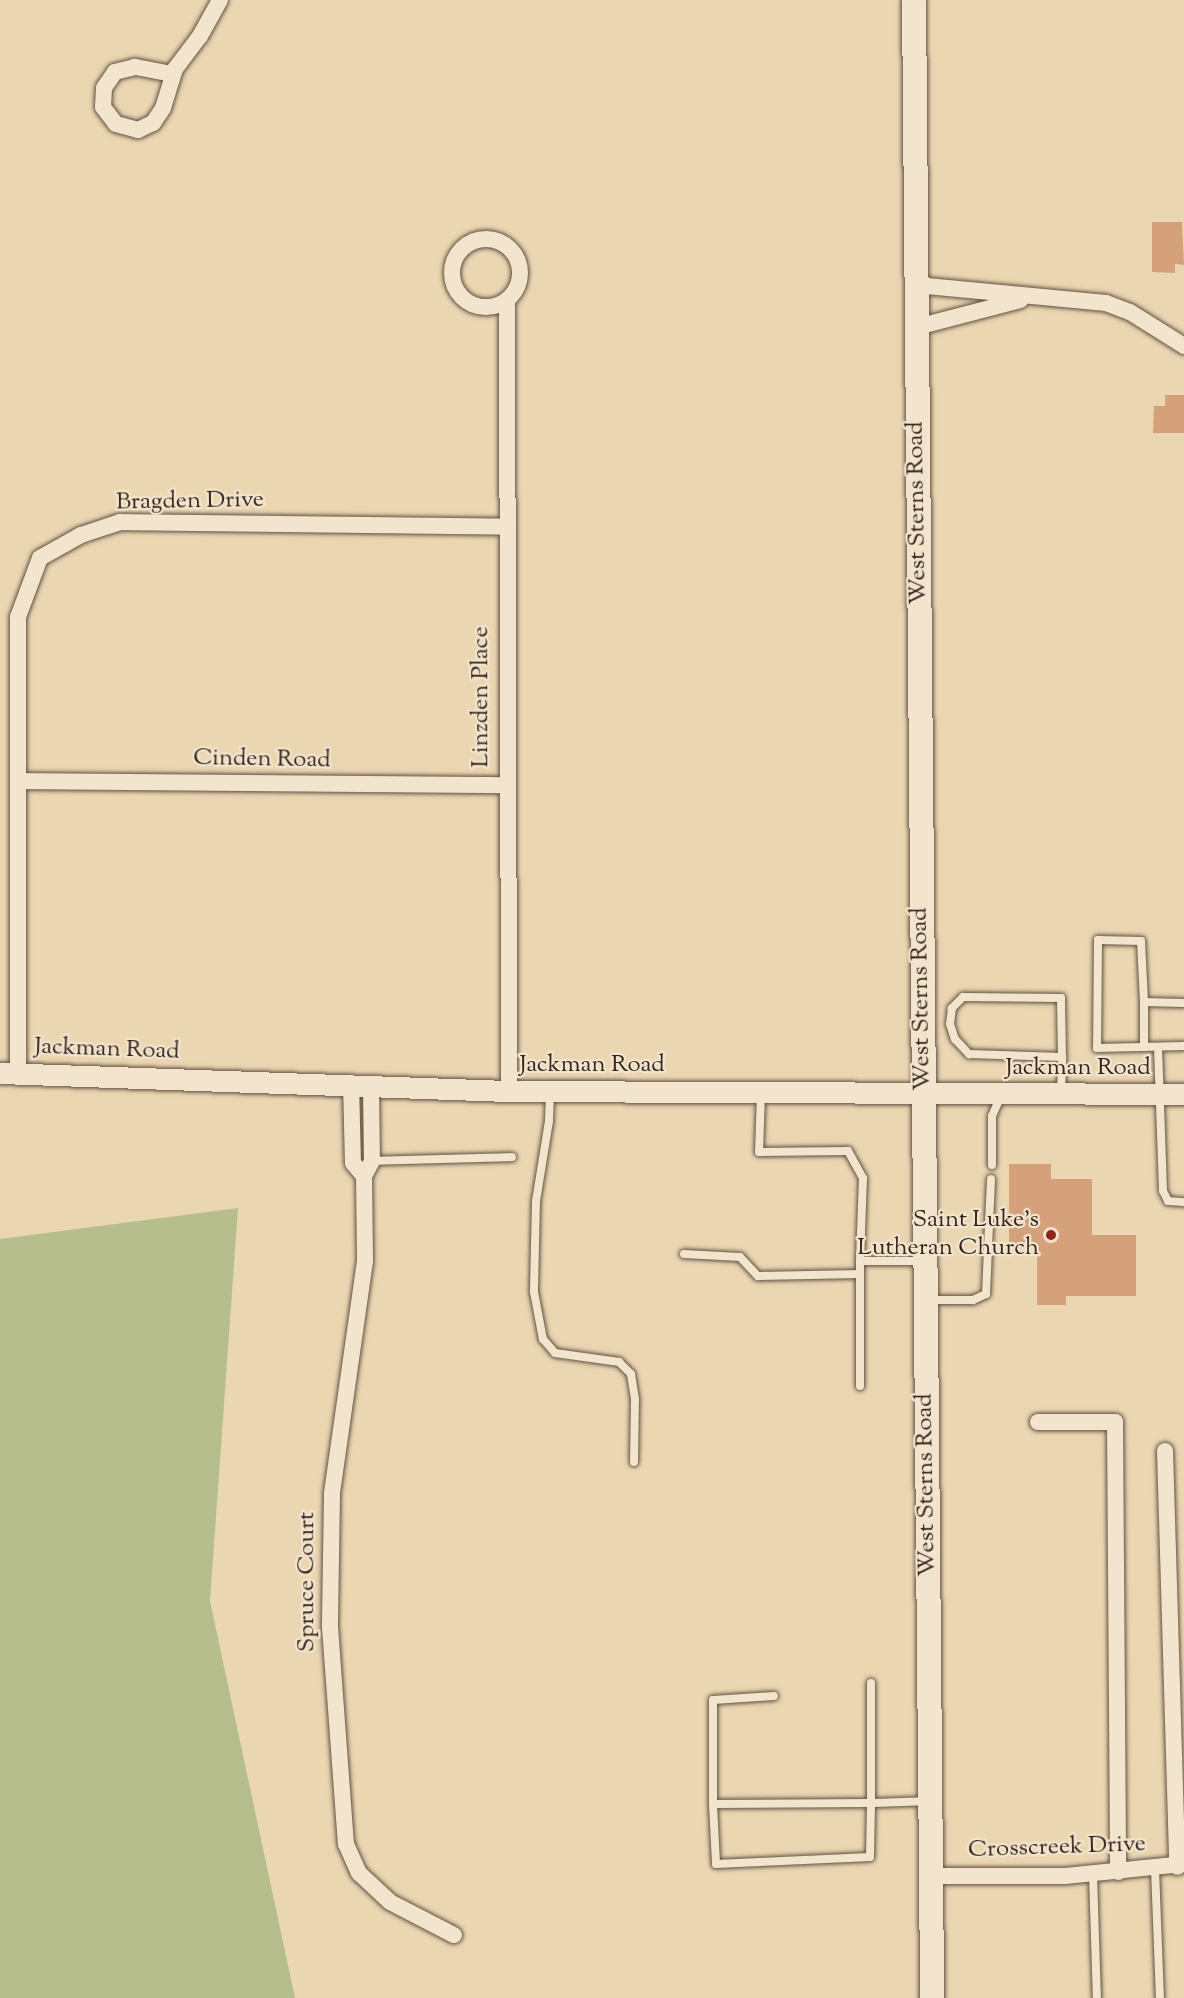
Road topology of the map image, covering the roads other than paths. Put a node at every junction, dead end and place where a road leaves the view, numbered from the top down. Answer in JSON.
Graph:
{"nodes":[{"id":1,"x":220,"y":0,"type":"edge"},
{"id":2,"x":914,"y":0,"type":"edge"},
{"id":3,"x":172,"y":74,"type":"junction"},
{"id":4,"x":916,"y":285,"type":"junction"},
{"id":5,"x":1030,"y":298,"type":"junction"},
{"id":6,"x":507,"y":303,"type":"junction"},
{"id":7,"x":917,"y":327,"type":"junction"},
{"id":8,"x":1184,"y":346,"type":"edge"},
{"id":9,"x":507,"y":527,"type":"junction"},
{"id":10,"x":18,"y":781,"type":"junction"},
{"id":11,"x":506,"y":785,"type":"junction"},
{"id":12,"x":1144,"y":1002,"type":"junction"},
{"id":13,"x":1184,"y":1003,"type":"edge"},
{"id":14,"x":1184,"y":1046,"type":"edge"},
{"id":15,"x":1144,"y":1047,"type":"junction"},
{"id":16,"x":1158,"y":1047,"type":"junction"},
{"id":17,"x":1062,"y":1057,"type":"junction"},
{"id":18,"x":9,"y":1073,"type":"edge"},
{"id":19,"x":361,"y":1083,"type":"junction"},
{"id":20,"x":509,"y":1091,"type":"junction"},
{"id":21,"x":550,"y":1091,"type":"junction"},
{"id":22,"x":761,"y":1093,"type":"junction"},
{"id":23,"x":1061,"y":1094,"type":"junction"},
{"id":24,"x":1157,"y":1094,"type":"junction"},
{"id":25,"x":1184,"y":1094,"type":"edge"},
{"id":26,"x":923,"y":1095,"type":"junction"},
{"id":27,"x":1002,"y":1095,"type":"junction"},
{"id":28,"x":512,"y":1157,"type":"dead end"},
{"id":29,"x":372,"y":1161,"type":"junction"},
{"id":30,"x":992,"y":1165,"type":"dead end"},
{"id":31,"x":364,"y":1176,"type":"junction"},
{"id":32,"x":991,"y":1179,"type":"dead end"},
{"id":33,"x":1184,"y":1202,"type":"edge"},
{"id":34,"x":684,"y":1254,"type":"dead end"},
{"id":35,"x":860,"y":1261,"type":"junction"},
{"id":36,"x":925,"y":1261,"type":"junction"},
{"id":37,"x":860,"y":1274,"type":"junction"},
{"id":38,"x":925,"y":1299,"type":"junction"},
{"id":39,"x":860,"y":1386,"type":"dead end"},
{"id":40,"x":1038,"y":1422,"type":"dead end"},
{"id":41,"x":1165,"y":1451,"type":"dead end"},
{"id":42,"x":634,"y":1462,"type":"dead end"},
{"id":43,"x":871,"y":1683,"type":"dead end"},
{"id":44,"x":774,"y":1696,"type":"dead end"},
{"id":45,"x":931,"y":1801,"type":"junction"},
{"id":46,"x":871,"y":1803,"type":"junction"},
{"id":47,"x":713,"y":1804,"type":"junction"},
{"id":48,"x":1180,"y":1865,"type":"edge"},
{"id":49,"x":1155,"y":1869,"type":"junction"},
{"id":50,"x":1118,"y":1872,"type":"junction"},
{"id":51,"x":1093,"y":1874,"type":"junction"},
{"id":52,"x":932,"y":1876,"type":"junction"},
{"id":53,"x":454,"y":1935,"type":"dead end"},
{"id":54,"x":932,"y":1998,"type":"edge"},
{"id":55,"x":1097,"y":1998,"type":"edge"},
{"id":56,"x":1160,"y":1998,"type":"edge"}],
"edges":[{"from":1,"to":3,"type":"street"},
{"from":2,"to":4,"type":"main road","name":"West Sterns Road"},
{"from":3,"to":3,"type":"street"},
{"from":4,"to":5,"type":"street"},
{"from":4,"to":7,"type":"main road","name":"West Sterns Road"},
{"from":5,"to":7,"type":"street"},
{"from":5,"to":8,"type":"street"},
{"from":6,"to":6,"type":"street"},
{"from":6,"to":9,"type":"street","name":"Linzden Place"},
{"from":7,"to":26,"type":"main road","name":"West Sterns Road"},
{"from":9,"to":10,"type":"street","name":"Bragden Drive"},
{"from":9,"to":11,"type":"street","name":"Linzden Place"},
{"from":10,"to":11,"type":"street","name":"Cinden Road"},
{"from":10,"to":18,"type":"street","name":"Bragden Drive"},
{"from":11,"to":20,"type":"street","name":"Linzden Place"},
{"from":12,"to":13,"type":"lane"},
{"from":12,"to":15,"type":"lane"},
{"from":12,"to":15,"type":"lane"},
{"from":14,"to":16,"type":"lane"},
{"from":15,"to":16,"type":"lane"},
{"from":16,"to":24,"type":"lane"},
{"from":17,"to":17,"type":"lane"},
{"from":17,"to":23,"type":"lane"},
{"from":18,"to":19,"type":"street","name":"Jackman Road"},
{"from":19,"to":20,"type":"street","name":"Jackman Road"},
{"from":19,"to":29,"type":"street","name":"Spruce Court"},
{"from":19,"to":31,"type":"street","name":"Spruce Court"},
{"from":20,"to":21,"type":"street","name":"Jackman Road"},
{"from":21,"to":22,"type":"street","name":"Jackman Road"},
{"from":21,"to":42,"type":"lane"},
{"from":22,"to":26,"type":"street","name":"Jackman Road"},
{"from":22,"to":35,"type":"lane"},
{"from":23,"to":24,"type":"street","name":"Jackman Road"},
{"from":23,"to":27,"type":"street","name":"Jackman Road"},
{"from":24,"to":25,"type":"street","name":"Jackman Road"},
{"from":24,"to":33,"type":"lane"},
{"from":26,"to":27,"type":"street","name":"Jackman Road"},
{"from":26,"to":36,"type":"main road","name":"West Sterns Road"},
{"from":27,"to":30,"type":"lane"},
{"from":28,"to":29,"type":"lane"},
{"from":29,"to":31,"type":"street","name":"Spruce Court"},
{"from":31,"to":53,"type":"street","name":"Spruce Court"},
{"from":32,"to":38,"type":"lane"},
{"from":34,"to":37,"type":"lane"},
{"from":35,"to":36,"type":"lane"},
{"from":35,"to":37,"type":"lane"},
{"from":36,"to":38,"type":"main road","name":"West Sterns Road"},
{"from":37,"to":39,"type":"lane"},
{"from":38,"to":45,"type":"main road","name":"West Sterns Road"},
{"from":40,"to":50,"type":"street"},
{"from":41,"to":48,"type":"street"},
{"from":43,"to":46,"type":"lane"},
{"from":44,"to":47,"type":"lane"},
{"from":45,"to":46,"type":"lane"},
{"from":45,"to":52,"type":"main road","name":"West Sterns Road"},
{"from":46,"to":47,"type":"lane"},
{"from":46,"to":47,"type":"lane"},
{"from":48,"to":49,"type":"street","name":"Crosscreek Drive"},
{"from":49,"to":50,"type":"street","name":"Crosscreek Drive"},
{"from":49,"to":56,"type":"lane"},
{"from":50,"to":51,"type":"street","name":"Crosscreek Drive"},
{"from":51,"to":52,"type":"street","name":"Crosscreek Drive"},
{"from":51,"to":55,"type":"lane"},
{"from":52,"to":54,"type":"main road","name":"West Sterns Road"}]}
